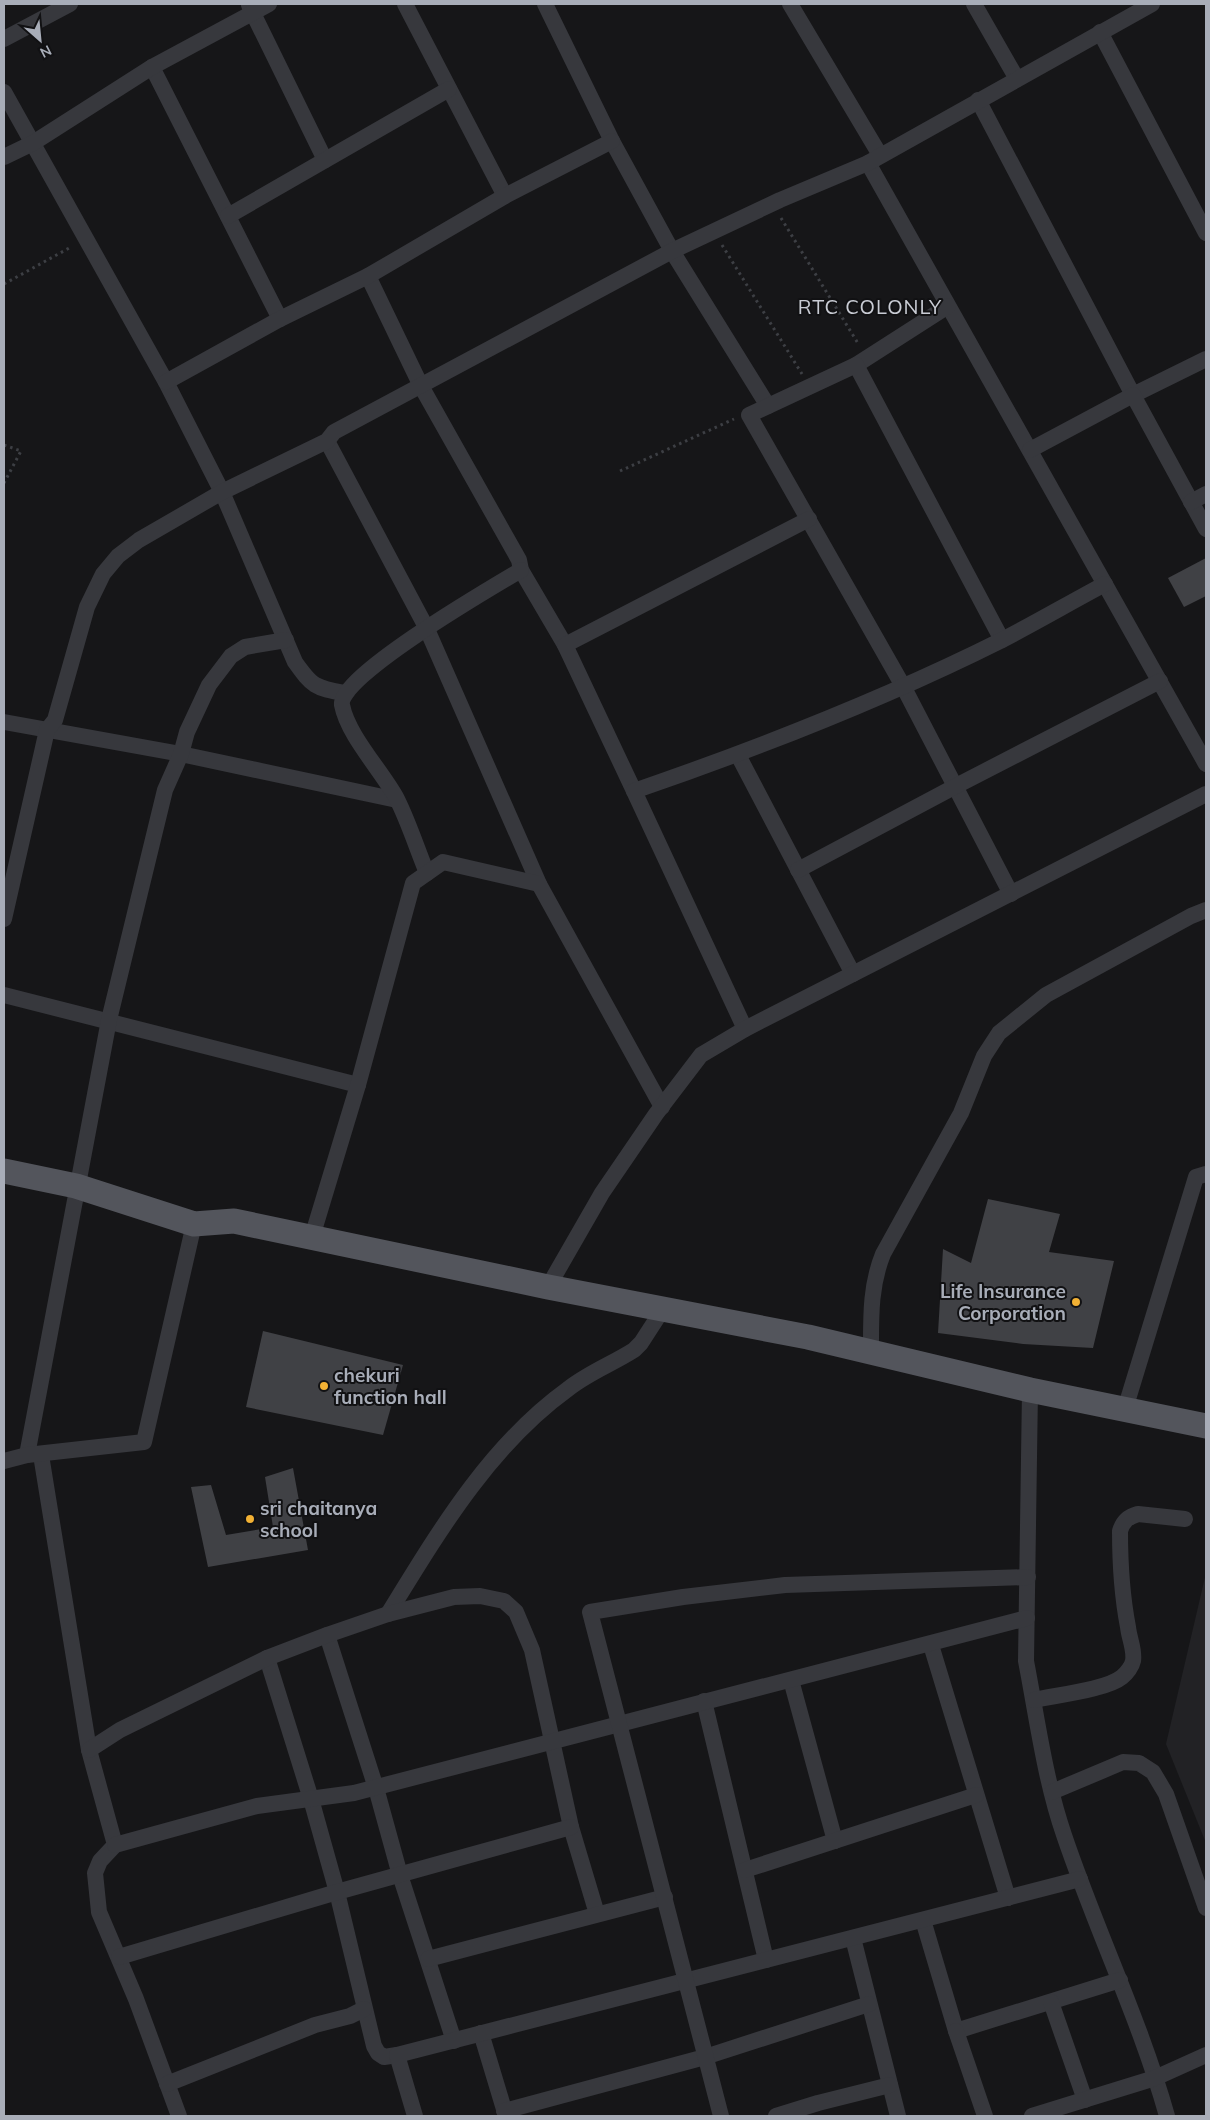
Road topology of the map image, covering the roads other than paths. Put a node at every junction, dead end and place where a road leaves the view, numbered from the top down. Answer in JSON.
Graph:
{"nodes":[{"id":1,"x":269,"y":4,"type":"edge"},
{"id":2,"x":405,"y":4,"type":"edge"},
{"id":3,"x":545,"y":4,"type":"edge"},
{"id":4,"x":790,"y":4,"type":"edge"},
{"id":5,"x":974,"y":4,"type":"edge"},
{"id":6,"x":1152,"y":4,"type":"edge"},
{"id":7,"x":61,"y":6,"type":"edge"},
{"id":8,"x":250,"y":8,"type":"edge"},
{"id":9,"x":1100,"y":32,"type":"junction"},
{"id":10,"x":4,"y":39,"type":"edge"},
{"id":11,"x":152,"y":67,"type":"junction"},
{"id":12,"x":1017,"y":79,"type":"junction"},
{"id":13,"x":449,"y":89,"type":"junction"},
{"id":14,"x":4,"y":92,"type":"edge"},
{"id":15,"x":978,"y":100,"type":"junction"},
{"id":16,"x":612,"y":141,"type":"junction"},
{"id":17,"x":33,"y":142,"type":"junction"},
{"id":18,"x":4,"y":157,"type":"edge"},
{"id":19,"x":874,"y":159,"type":"junction"},
{"id":20,"x":325,"y":160,"type":"junction"},
{"id":21,"x":505,"y":196,"type":"junction"},
{"id":22,"x":228,"y":216,"type":"junction"},
{"id":23,"x":1206,"y":233,"type":"edge"},
{"id":24,"x":672,"y":251,"type":"junction"},
{"id":25,"x":368,"y":276,"type":"junction"},
{"id":26,"x":948,"y":306,"type":"junction"},
{"id":27,"x":280,"y":319,"type":"junction"},
{"id":28,"x":859,"y":358,"type":"junction"},
{"id":29,"x":1206,"y":359,"type":"edge"},
{"id":30,"x":166,"y":382,"type":"junction"},
{"id":31,"x":421,"y":386,"type":"junction"},
{"id":32,"x":1133,"y":395,"type":"junction"},
{"id":33,"x":768,"y":406,"type":"junction"},
{"id":34,"x":327,"y":441,"type":"junction"},
{"id":35,"x":1030,"y":450,"type":"junction"},
{"id":36,"x":222,"y":492,"type":"junction"},
{"id":37,"x":1206,"y":494,"type":"edge"},
{"id":38,"x":1191,"y":502,"type":"junction"},
{"id":39,"x":809,"y":519,"type":"junction"},
{"id":40,"x":1206,"y":529,"type":"edge"},
{"id":41,"x":521,"y":570,"type":"junction"},
{"id":42,"x":1105,"y":584,"type":"junction"},
{"id":43,"x":426,"y":628,"type":"junction"},
{"id":44,"x":286,"y":640,"type":"junction"},
{"id":45,"x":1002,"y":640,"type":"junction"},
{"id":46,"x":565,"y":645,"type":"junction"},
{"id":47,"x":1160,"y":681,"type":"junction"},
{"id":48,"x":903,"y":686,"type":"junction"},
{"id":49,"x":344,"y":693,"type":"junction"},
{"id":50,"x":4,"y":722,"type":"edge"},
{"id":51,"x":48,"y":730,"type":"junction"},
{"id":52,"x":181,"y":754,"type":"junction"},
{"id":53,"x":738,"y":755,"type":"junction"},
{"id":54,"x":1206,"y":764,"type":"edge"},
{"id":55,"x":956,"y":786,"type":"junction"},
{"id":56,"x":634,"y":791,"type":"junction"},
{"id":57,"x":1206,"y":794,"type":"edge"},
{"id":58,"x":397,"y":800,"type":"junction"},
{"id":59,"x":798,"y":870,"type":"junction"},
{"id":60,"x":427,"y":873,"type":"junction"},
{"id":61,"x":539,"y":884,"type":"junction"},
{"id":62,"x":1011,"y":894,"type":"junction"},
{"id":63,"x":1206,"y":910,"type":"edge"},
{"id":64,"x":4,"y":919,"type":"edge"},
{"id":65,"x":853,"y":974,"type":"junction"},
{"id":66,"x":4,"y":995,"type":"edge"},
{"id":67,"x":109,"y":1020,"type":"junction"},
{"id":68,"x":745,"y":1029,"type":"junction"},
{"id":69,"x":358,"y":1085,"type":"junction"},
{"id":70,"x":662,"y":1107,"type":"junction"},
{"id":71,"x":4,"y":1171,"type":"edge"},
{"id":72,"x":1206,"y":1174,"type":"edge"},
{"id":73,"x":76,"y":1186,"type":"junction"},
{"id":74,"x":194,"y":1224,"type":"junction"},
{"id":75,"x":312,"y":1237,"type":"junction"},
{"id":76,"x":548,"y":1287,"type":"junction"},
{"id":77,"x":663,"y":1309,"type":"junction"},
{"id":78,"x":871,"y":1352,"type":"junction"},
{"id":79,"x":1030,"y":1390,"type":"junction"},
{"id":80,"x":1125,"y":1409,"type":"junction"},
{"id":81,"x":1206,"y":1426,"type":"edge"},
{"id":82,"x":34,"y":1455,"type":"junction"},
{"id":83,"x":4,"y":1461,"type":"edge"},
{"id":84,"x":1185,"y":1519,"type":"dead end"},
{"id":85,"x":1028,"y":1577,"type":"junction"},
{"id":86,"x":388,"y":1614,"type":"junction"},
{"id":87,"x":1027,"y":1618,"type":"junction"},
{"id":88,"x":327,"y":1635,"type":"junction"},
{"id":89,"x":931,"y":1644,"type":"junction"},
{"id":90,"x":267,"y":1658,"type":"junction"},
{"id":91,"x":791,"y":1680,"type":"junction"},
{"id":92,"x":1034,"y":1700,"type":"junction"},
{"id":93,"x":704,"y":1701,"type":"junction"},
{"id":94,"x":620,"y":1723,"type":"junction"},
{"id":95,"x":552,"y":1741,"type":"junction"},
{"id":96,"x":88,"y":1750,"type":"junction"},
{"id":97,"x":376,"y":1788,"type":"junction"},
{"id":98,"x":1052,"y":1792,"type":"junction"},
{"id":99,"x":976,"y":1795,"type":"junction"},
{"id":100,"x":311,"y":1800,"type":"junction"},
{"id":101,"x":571,"y":1827,"type":"junction"},
{"id":102,"x":835,"y":1841,"type":"junction"},
{"id":103,"x":115,"y":1845,"type":"junction"},
{"id":104,"x":745,"y":1870,"type":"junction"},
{"id":105,"x":400,"y":1875,"type":"junction"},
{"id":106,"x":1080,"y":1880,"type":"junction"},
{"id":107,"x":337,"y":1892,"type":"junction"},
{"id":108,"x":665,"y":1897,"type":"junction"},
{"id":109,"x":1008,"y":1898,"type":"junction"},
{"id":110,"x":1206,"y":1908,"type":"edge"},
{"id":111,"x":597,"y":1914,"type":"junction"},
{"id":112,"x":923,"y":1920,"type":"junction"},
{"id":113,"x":853,"y":1938,"type":"junction"},
{"id":114,"x":118,"y":1957,"type":"junction"},
{"id":115,"x":428,"y":1959,"type":"junction"},
{"id":116,"x":766,"y":1960,"type":"junction"},
{"id":117,"x":686,"y":1980,"type":"junction"},
{"id":118,"x":1120,"y":1980,"type":"junction"},
{"id":119,"x":1051,"y":2002,"type":"junction"},
{"id":120,"x":869,"y":2004,"type":"junction"},
{"id":121,"x":364,"y":2009,"type":"junction"},
{"id":122,"x":956,"y":2032,"type":"junction"},
{"id":123,"x":482,"y":2034,"type":"junction"},
{"id":124,"x":454,"y":2041,"type":"junction"},
{"id":125,"x":397,"y":2055,"type":"junction"},
{"id":126,"x":1206,"y":2055,"type":"edge"},
{"id":127,"x":706,"y":2057,"type":"junction"},
{"id":128,"x":1155,"y":2078,"type":"junction"},
{"id":129,"x":167,"y":2084,"type":"junction"},
{"id":130,"x":890,"y":2085,"type":"junction"},
{"id":131,"x":1085,"y":2100,"type":"junction"},
{"id":132,"x":819,"y":2110,"type":"edge"},
{"id":133,"x":505,"y":2114,"type":"edge"},
{"id":134,"x":179,"y":2116,"type":"edge"},
{"id":135,"x":415,"y":2116,"type":"edge"},
{"id":136,"x":721,"y":2116,"type":"edge"},
{"id":137,"x":776,"y":2116,"type":"edge"},
{"id":138,"x":898,"y":2116,"type":"edge"},
{"id":139,"x":985,"y":2116,"type":"edge"},
{"id":140,"x":1032,"y":2116,"type":"edge"},
{"id":141,"x":1167,"y":2116,"type":"edge"}],
"edges":[{"from":1,"to":8,"type":"street"},
{"from":2,"to":13,"type":"street"},
{"from":3,"to":16,"type":"street"},
{"from":4,"to":19,"type":"street"},
{"from":5,"to":12,"type":"street"},
{"from":6,"to":9,"type":"street"},
{"from":7,"to":10,"type":"street"},
{"from":8,"to":11,"type":"street"},
{"from":8,"to":20,"type":"street"},
{"from":9,"to":12,"type":"street"},
{"from":9,"to":23,"type":"street"},
{"from":11,"to":17,"type":"street"},
{"from":11,"to":22,"type":"street"},
{"from":12,"to":15,"type":"street"},
{"from":13,"to":20,"type":"street"},
{"from":13,"to":21,"type":"street"},
{"from":14,"to":17,"type":"street"},
{"from":15,"to":19,"type":"street"},
{"from":15,"to":32,"type":"street"},
{"from":16,"to":21,"type":"street"},
{"from":16,"to":24,"type":"street"},
{"from":17,"to":18,"type":"street"},
{"from":17,"to":30,"type":"street"},
{"from":19,"to":24,"type":"street"},
{"from":19,"to":26,"type":"street"},
{"from":20,"to":22,"type":"street"},
{"from":21,"to":25,"type":"street"},
{"from":22,"to":27,"type":"street"},
{"from":24,"to":31,"type":"street"},
{"from":24,"to":33,"type":"street"},
{"from":25,"to":27,"type":"street"},
{"from":25,"to":31,"type":"street"},
{"from":26,"to":28,"type":"street"},
{"from":26,"to":35,"type":"street"},
{"from":27,"to":30,"type":"street"},
{"from":28,"to":33,"type":"street"},
{"from":28,"to":45,"type":"street"},
{"from":29,"to":32,"type":"street"},
{"from":30,"to":36,"type":"street"},
{"from":31,"to":34,"type":"street"},
{"from":31,"to":41,"type":"street"},
{"from":32,"to":35,"type":"street"},
{"from":32,"to":38,"type":"street"},
{"from":33,"to":39,"type":"street"},
{"from":34,"to":36,"type":"street"},
{"from":34,"to":43,"type":"street"},
{"from":35,"to":42,"type":"street"},
{"from":36,"to":44,"type":"street"},
{"from":36,"to":51,"type":"street"},
{"from":37,"to":38,"type":"street"},
{"from":38,"to":40,"type":"street"},
{"from":39,"to":46,"type":"street"},
{"from":39,"to":48,"type":"street"},
{"from":41,"to":43,"type":"street"},
{"from":41,"to":46,"type":"street"},
{"from":42,"to":45,"type":"street"},
{"from":42,"to":47,"type":"street"},
{"from":43,"to":49,"type":"street"},
{"from":43,"to":61,"type":"street"},
{"from":44,"to":49,"type":"street"},
{"from":44,"to":52,"type":"street"},
{"from":45,"to":48,"type":"street"},
{"from":46,"to":56,"type":"street"},
{"from":47,"to":54,"type":"street"},
{"from":47,"to":55,"type":"street"},
{"from":48,"to":53,"type":"street"},
{"from":48,"to":55,"type":"street"},
{"from":49,"to":58,"type":"street"},
{"from":50,"to":51,"type":"street"},
{"from":51,"to":52,"type":"street"},
{"from":51,"to":64,"type":"street"},
{"from":52,"to":58,"type":"street"},
{"from":52,"to":67,"type":"street"},
{"from":53,"to":56,"type":"street"},
{"from":53,"to":59,"type":"street"},
{"from":55,"to":59,"type":"street"},
{"from":55,"to":62,"type":"street"},
{"from":56,"to":68,"type":"street"},
{"from":57,"to":62,"type":"street"},
{"from":58,"to":60,"type":"street"},
{"from":59,"to":65,"type":"street"},
{"from":60,"to":61,"type":"street"},
{"from":60,"to":69,"type":"street"},
{"from":61,"to":70,"type":"street"},
{"from":62,"to":65,"type":"street"},
{"from":63,"to":78,"type":"street"},
{"from":65,"to":68,"type":"street"},
{"from":66,"to":67,"type":"street"},
{"from":67,"to":69,"type":"street"},
{"from":67,"to":73,"type":"street"},
{"from":68,"to":70,"type":"street"},
{"from":69,"to":75,"type":"street"},
{"from":70,"to":76,"type":"street"},
{"from":71,"to":73,"type":"main road"},
{"from":72,"to":80,"type":"street"},
{"from":73,"to":74,"type":"main road"},
{"from":73,"to":82,"type":"street"},
{"from":74,"to":75,"type":"main road"},
{"from":74,"to":82,"type":"street"},
{"from":75,"to":76,"type":"main road"},
{"from":76,"to":77,"type":"main road"},
{"from":77,"to":78,"type":"main road"},
{"from":77,"to":86,"type":"street"},
{"from":78,"to":79,"type":"main road"},
{"from":79,"to":80,"type":"main road"},
{"from":79,"to":85,"type":"street"},
{"from":80,"to":81,"type":"main road"},
{"from":82,"to":83,"type":"street"},
{"from":82,"to":96,"type":"street"},
{"from":84,"to":92,"type":"street"},
{"from":85,"to":87,"type":"street"},
{"from":85,"to":94,"type":"street"},
{"from":86,"to":88,"type":"street"},
{"from":86,"to":95,"type":"street"},
{"from":87,"to":89,"type":"street"},
{"from":87,"to":92,"type":"street"},
{"from":88,"to":90,"type":"street"},
{"from":88,"to":97,"type":"street"},
{"from":89,"to":91,"type":"street"},
{"from":89,"to":99,"type":"street"},
{"from":90,"to":96,"type":"street"},
{"from":90,"to":100,"type":"street"},
{"from":91,"to":93,"type":"street"},
{"from":91,"to":102,"type":"street"},
{"from":92,"to":98,"type":"street"},
{"from":93,"to":94,"type":"street"},
{"from":93,"to":104,"type":"street"},
{"from":94,"to":95,"type":"street"},
{"from":94,"to":108,"type":"street"},
{"from":95,"to":97,"type":"street"},
{"from":95,"to":101,"type":"street"},
{"from":96,"to":103,"type":"street"},
{"from":97,"to":100,"type":"street"},
{"from":97,"to":105,"type":"street"},
{"from":98,"to":106,"type":"street"},
{"from":98,"to":110,"type":"street"},
{"from":99,"to":102,"type":"street"},
{"from":99,"to":109,"type":"street"},
{"from":100,"to":103,"type":"street"},
{"from":100,"to":107,"type":"street"},
{"from":101,"to":105,"type":"street"},
{"from":101,"to":111,"type":"street"},
{"from":102,"to":104,"type":"street"},
{"from":103,"to":114,"type":"street"},
{"from":104,"to":116,"type":"street"},
{"from":105,"to":107,"type":"street"},
{"from":105,"to":115,"type":"street"},
{"from":106,"to":109,"type":"street"},
{"from":106,"to":118,"type":"street"},
{"from":107,"to":114,"type":"street"},
{"from":107,"to":121,"type":"street"},
{"from":108,"to":111,"type":"street"},
{"from":108,"to":117,"type":"street"},
{"from":109,"to":112,"type":"street"},
{"from":111,"to":115,"type":"street"},
{"from":112,"to":113,"type":"street"},
{"from":112,"to":122,"type":"street"},
{"from":113,"to":116,"type":"street"},
{"from":113,"to":120,"type":"street"},
{"from":114,"to":129,"type":"street"},
{"from":115,"to":124,"type":"street"},
{"from":116,"to":117,"type":"street"},
{"from":117,"to":123,"type":"street"},
{"from":117,"to":127,"type":"street"},
{"from":118,"to":119,"type":"street"},
{"from":118,"to":128,"type":"street"},
{"from":119,"to":122,"type":"street"},
{"from":119,"to":131,"type":"street"},
{"from":120,"to":127,"type":"street"},
{"from":120,"to":130,"type":"street"},
{"from":121,"to":125,"type":"street"},
{"from":121,"to":129,"type":"street"},
{"from":122,"to":139,"type":"street"},
{"from":123,"to":124,"type":"street"},
{"from":123,"to":133,"type":"street"},
{"from":124,"to":125,"type":"street"},
{"from":125,"to":135,"type":"street"},
{"from":126,"to":128,"type":"street"},
{"from":127,"to":133,"type":"street"},
{"from":127,"to":136,"type":"street"},
{"from":128,"to":131,"type":"street"},
{"from":128,"to":141,"type":"street"},
{"from":129,"to":134,"type":"street"},
{"from":130,"to":132,"type":"street"},
{"from":130,"to":138,"type":"street"},
{"from":131,"to":140,"type":"street"},
{"from":132,"to":137,"type":"street"}]}
